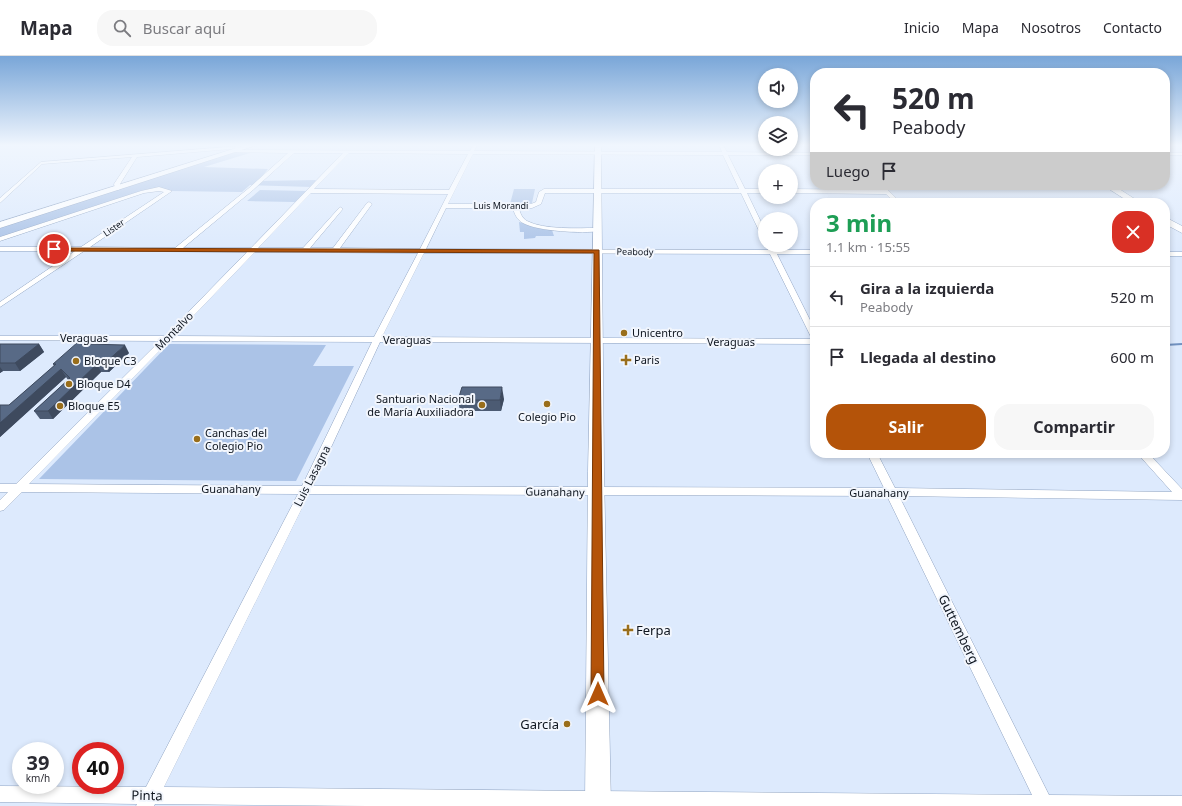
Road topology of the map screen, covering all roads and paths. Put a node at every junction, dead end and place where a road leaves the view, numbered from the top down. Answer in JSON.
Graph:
{"nodes":[{"id":1,"x":23,"y":180,"type":"edge"},
{"id":2,"x":120,"y":180,"type":"edge"},
{"id":3,"x":143,"y":180,"type":"edge"},
{"id":4,"x":261,"y":180,"type":"edge"},
{"id":5,"x":320,"y":180,"type":"edge"},
{"id":6,"x":458,"y":180,"type":"edge"},
{"id":7,"x":598,"y":180,"type":"edge"},
{"id":8,"x":737,"y":180,"type":"edge"},
{"id":9,"x":118,"y":188,"type":"junction"},
{"id":10,"x":886,"y":190,"type":"edge"},
{"id":11,"x":1115,"y":190,"type":"edge"},
{"id":12,"x":309,"y":191,"type":"junction"},
{"id":13,"x":598,"y":191,"type":"junction"},
{"id":14,"x":742,"y":191,"type":"junction"},
{"id":15,"x":758,"y":191,"type":"edge"},
{"id":16,"x":452,"y":192,"type":"junction"},
{"id":17,"x":798,"y":192,"type":"edge"},
{"id":18,"x":888,"y":192,"type":"junction"},
{"id":19,"x":893,"y":198,"type":"edge"},
{"id":20,"x":1129,"y":198,"type":"edge"},
{"id":21,"x":0,"y":201,"type":"edge"},
{"id":22,"x":369,"y":204,"type":"dead end"},
{"id":23,"x":444,"y":206,"type":"junction"},
{"id":24,"x":516,"y":206,"type":"junction"},
{"id":25,"x":340,"y":209,"type":"dead end"},
{"id":26,"x":758,"y":223,"type":"edge"},
{"id":27,"x":1170,"y":223,"type":"edge"},
{"id":28,"x":0,"y":225,"type":"edge"},
{"id":29,"x":597,"y":230,"type":"junction"},
{"id":30,"x":1182,"y":230,"type":"edge"},
{"id":31,"x":0,"y":239,"type":"edge"},
{"id":32,"x":758,"y":248,"type":"edge"},
{"id":33,"x":0,"y":249,"type":"edge"},
{"id":34,"x":82,"y":249,"type":"junction"},
{"id":35,"x":177,"y":249,"type":"junction"},
{"id":36,"x":253,"y":250,"type":"junction"},
{"id":37,"x":306,"y":250,"type":"junction"},
{"id":38,"x":335,"y":250,"type":"junction"},
{"id":39,"x":422,"y":250,"type":"junction"},
{"id":40,"x":798,"y":250,"type":"edge"},
{"id":41,"x":597,"y":251,"type":"junction"},
{"id":42,"x":772,"y":252,"type":"edge"},
{"id":43,"x":810,"y":252,"type":"edge"},
{"id":44,"x":1170,"y":254,"type":"edge"},
{"id":45,"x":1182,"y":254,"type":"edge"},
{"id":46,"x":0,"y":305,"type":"edge"},
{"id":47,"x":810,"y":328,"type":"edge"},
{"id":48,"x":0,"y":338,"type":"edge"},
{"id":49,"x":167,"y":339,"type":"junction"},
{"id":50,"x":377,"y":340,"type":"junction"},
{"id":51,"x":596,"y":341,"type":"junction"},
{"id":52,"x":810,"y":342,"type":"edge"},
{"id":53,"x":875,"y":458,"type":"edge"},
{"id":54,"x":1147,"y":458,"type":"edge"},
{"id":55,"x":0,"y":488,"type":"edge"},
{"id":56,"x":19,"y":488,"type":"junction"},
{"id":57,"x":305,"y":490,"type":"junction"},
{"id":58,"x":596,"y":492,"type":"junction"},
{"id":59,"x":892,"y":492,"type":"junction"},
{"id":60,"x":1182,"y":496,"type":"edge"},
{"id":61,"x":0,"y":507,"type":"edge"},
{"id":62,"x":0,"y":794,"type":"edge"},
{"id":63,"x":148,"y":800,"type":"edge"},
{"id":64,"x":367,"y":802,"type":"edge"},
{"id":65,"x":598,"y":803,"type":"edge"},
{"id":66,"x":826,"y":804,"type":"edge"},
{"id":67,"x":1045,"y":804,"type":"edge"},
{"id":68,"x":1182,"y":804,"type":"edge"}],
"edges":[{"from":1,"to":21,"type":"street"},
{"from":2,"to":9,"type":"street"},
{"from":3,"to":9,"type":"street"},
{"from":4,"to":35,"type":"street"},
{"from":5,"to":12,"type":"street","name":"Montalvo"},
{"from":6,"to":16,"type":"street","name":"Luis Lasagna"},
{"from":7,"to":13,"type":"street"},
{"from":8,"to":14,"type":"street"},
{"from":9,"to":28,"type":"street"},
{"from":10,"to":18,"type":"street"},
{"from":11,"to":20,"type":"street"},
{"from":12,"to":16,"type":"street"},
{"from":12,"to":36,"type":"street","name":"Montalvo"},
{"from":13,"to":14,"type":"street","name":"Luis Morandi"},
{"from":13,"to":24,"type":"street","name":"Luis Morandi"},
{"from":13,"to":29,"type":"street"},
{"from":14,"to":15,"type":"street","name":"Luis Morandi"},
{"from":14,"to":26,"type":"street"},
{"from":16,"to":23,"type":"street","name":"Luis Lasagna"},
{"from":17,"to":18,"type":"street"},
{"from":18,"to":19,"type":"street"},
{"from":22,"to":38,"type":"street"},
{"from":23,"to":24,"type":"street","name":"Luis Morandi"},
{"from":23,"to":39,"type":"street","name":"Luis Lasagna"},
{"from":24,"to":29,"type":"street"},
{"from":25,"to":37,"type":"street"},
{"from":27,"to":30,"type":"street"},
{"from":29,"to":41,"type":"street"},
{"from":31,"to":34,"type":"street","name":"Lister"},
{"from":32,"to":41,"type":"street","name":"Peabody"},
{"from":33,"to":34,"type":"street","name":"Peabody"},
{"from":34,"to":35,"type":"street","name":"Peabody"},
{"from":34,"to":46,"type":"street","name":"Lister"},
{"from":35,"to":36,"type":"street","name":"Peabody"},
{"from":36,"to":37,"type":"street","name":"Peabody"},
{"from":36,"to":49,"type":"street","name":"Montalvo"},
{"from":37,"to":38,"type":"street","name":"Peabody"},
{"from":38,"to":39,"type":"street","name":"Peabody"},
{"from":39,"to":41,"type":"street","name":"Peabody"},
{"from":39,"to":50,"type":"street","name":"Luis Lasagna"},
{"from":40,"to":43,"type":"street","name":"Peabody"},
{"from":41,"to":51,"type":"street"},
{"from":42,"to":47,"type":"street"},
{"from":44,"to":45,"type":"street"},
{"from":48,"to":49,"type":"street","name":"Veraguas"},
{"from":49,"to":50,"type":"street","name":"Veraguas"},
{"from":49,"to":56,"type":"street","name":"Montalvo"},
{"from":50,"to":51,"type":"street","name":"Veraguas"},
{"from":50,"to":57,"type":"street","name":"Luis Lasagna"},
{"from":51,"to":52,"type":"street","name":"Veraguas"},
{"from":51,"to":58,"type":"street"},
{"from":53,"to":59,"type":"street","name":"Guttemberg"},
{"from":54,"to":60,"type":"street"},
{"from":55,"to":56,"type":"street","name":"Guanahany"},
{"from":56,"to":57,"type":"street","name":"Guanahany"},
{"from":56,"to":61,"type":"street","name":"Montalvo"},
{"from":57,"to":58,"type":"street","name":"Guanahany"},
{"from":57,"to":63,"type":"street","name":"Luis Lasagna"},
{"from":58,"to":59,"type":"street","name":"Guanahany"},
{"from":58,"to":65,"type":"street"},
{"from":59,"to":60,"type":"street","name":"Guanahany"},
{"from":59,"to":67,"type":"street","name":"Guttemberg"},
{"from":62,"to":63,"type":"street","name":"Pinta"},
{"from":63,"to":64,"type":"street","name":"Pinta"},
{"from":64,"to":65,"type":"street","name":"Pinta"},
{"from":65,"to":66,"type":"street","name":"Pinta"},
{"from":66,"to":67,"type":"street","name":"Pinta"},
{"from":67,"to":68,"type":"street","name":"Pinta"}]}
